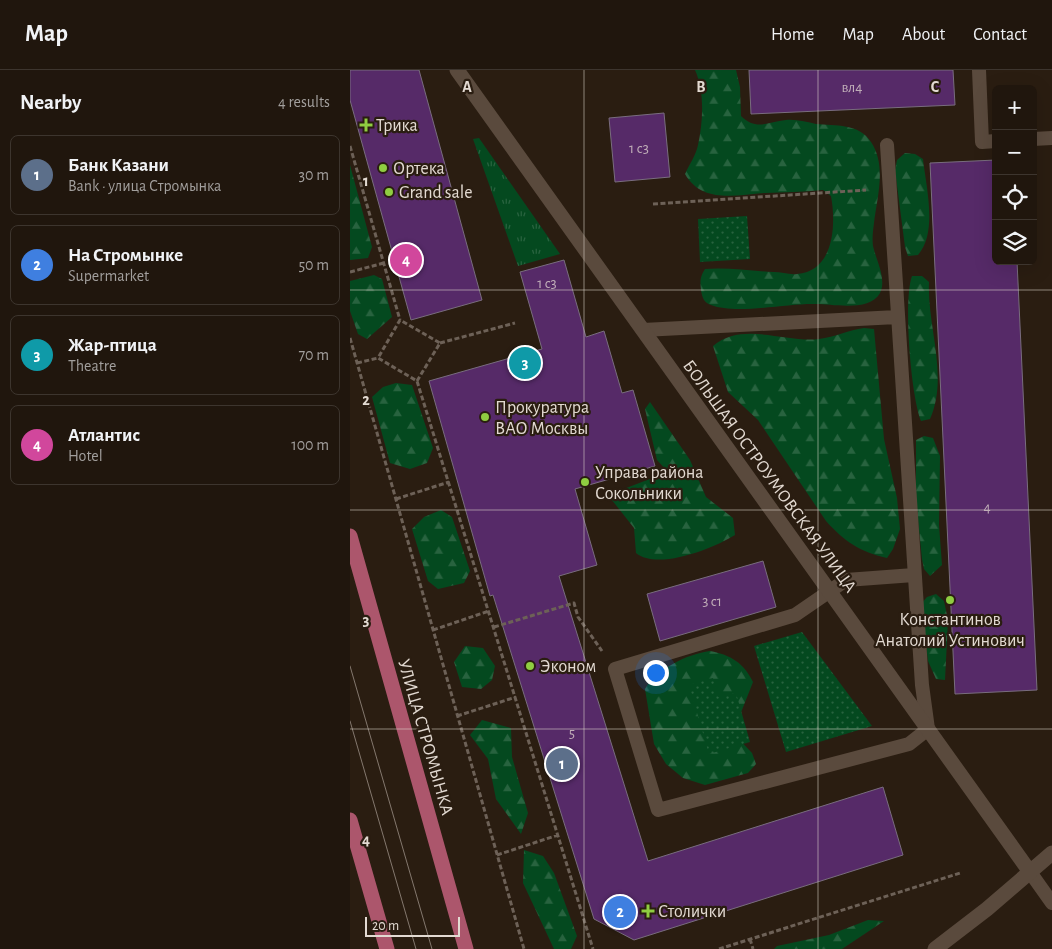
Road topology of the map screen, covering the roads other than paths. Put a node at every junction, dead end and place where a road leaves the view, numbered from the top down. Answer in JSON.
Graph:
{"nodes":[{"id":1,"x":457,"y":70,"type":"edge"},
{"id":2,"x":979,"y":70,"type":"edge"},
{"id":3,"x":1052,"y":138,"type":"edge"},
{"id":4,"x":1037,"y":139,"type":"edge"},
{"id":5,"x":992,"y":142,"type":"edge"},
{"id":6,"x":887,"y":145,"type":"dead end"},
{"id":7,"x":897,"y":317,"type":"junction"},
{"id":8,"x":643,"y":330,"type":"junction"},
{"id":9,"x":350,"y":536,"type":"edge"},
{"id":10,"x":914,"y":575,"type":"junction"},
{"id":11,"x":829,"y":591,"type":"junction"},
{"id":12,"x":928,"y":729,"type":"junction"},
{"id":13,"x":350,"y":820,"type":"edge"},
{"id":14,"x":1052,"y":854,"type":"edge"},
{"id":15,"x":1030,"y":872,"type":"junction"},
{"id":16,"x":1052,"y":903,"type":"edge"},
{"id":17,"x":388,"y":949,"type":"edge"},
{"id":18,"x":466,"y":949,"type":"edge"},
{"id":19,"x":935,"y":949,"type":"edge"}],
"edges":[{"from":1,"to":8,"type":"street","name":"БОЛЬШАЯ ОСТРОУМОВСКАЯ УЛИЦА"},
{"from":2,"to":5,"type":"lane"},
{"from":3,"to":4,"type":"lane"},
{"from":6,"to":7,"type":"lane"},
{"from":7,"to":8,"type":"lane"},
{"from":7,"to":10,"type":"lane"},
{"from":8,"to":11,"type":"street","name":"БОЛЬШАЯ ОСТРОУМОВСКАЯ УЛИЦА"},
{"from":9,"to":18,"type":"main road","name":"УЛИЦА СТРОМЫНКА"},
{"from":10,"to":11,"type":"lane"},
{"from":10,"to":12,"type":"lane"},
{"from":11,"to":12,"type":"street","name":"БОЛЬШАЯ ОСТРОУМОВСКАЯ УЛИЦА"},
{"from":11,"to":12,"type":"lane"},
{"from":12,"to":15,"type":"street","name":"БОЛЬШАЯ ОСТРОУМОВСКАЯ УЛИЦА"},
{"from":13,"to":17,"type":"main road"},
{"from":14,"to":15,"type":"street"},
{"from":15,"to":16,"type":"lane","name":"БОЛЬШАЯ ОСТРОУМОВСКАЯ УЛИЦА"},
{"from":15,"to":19,"type":"street"}]}
